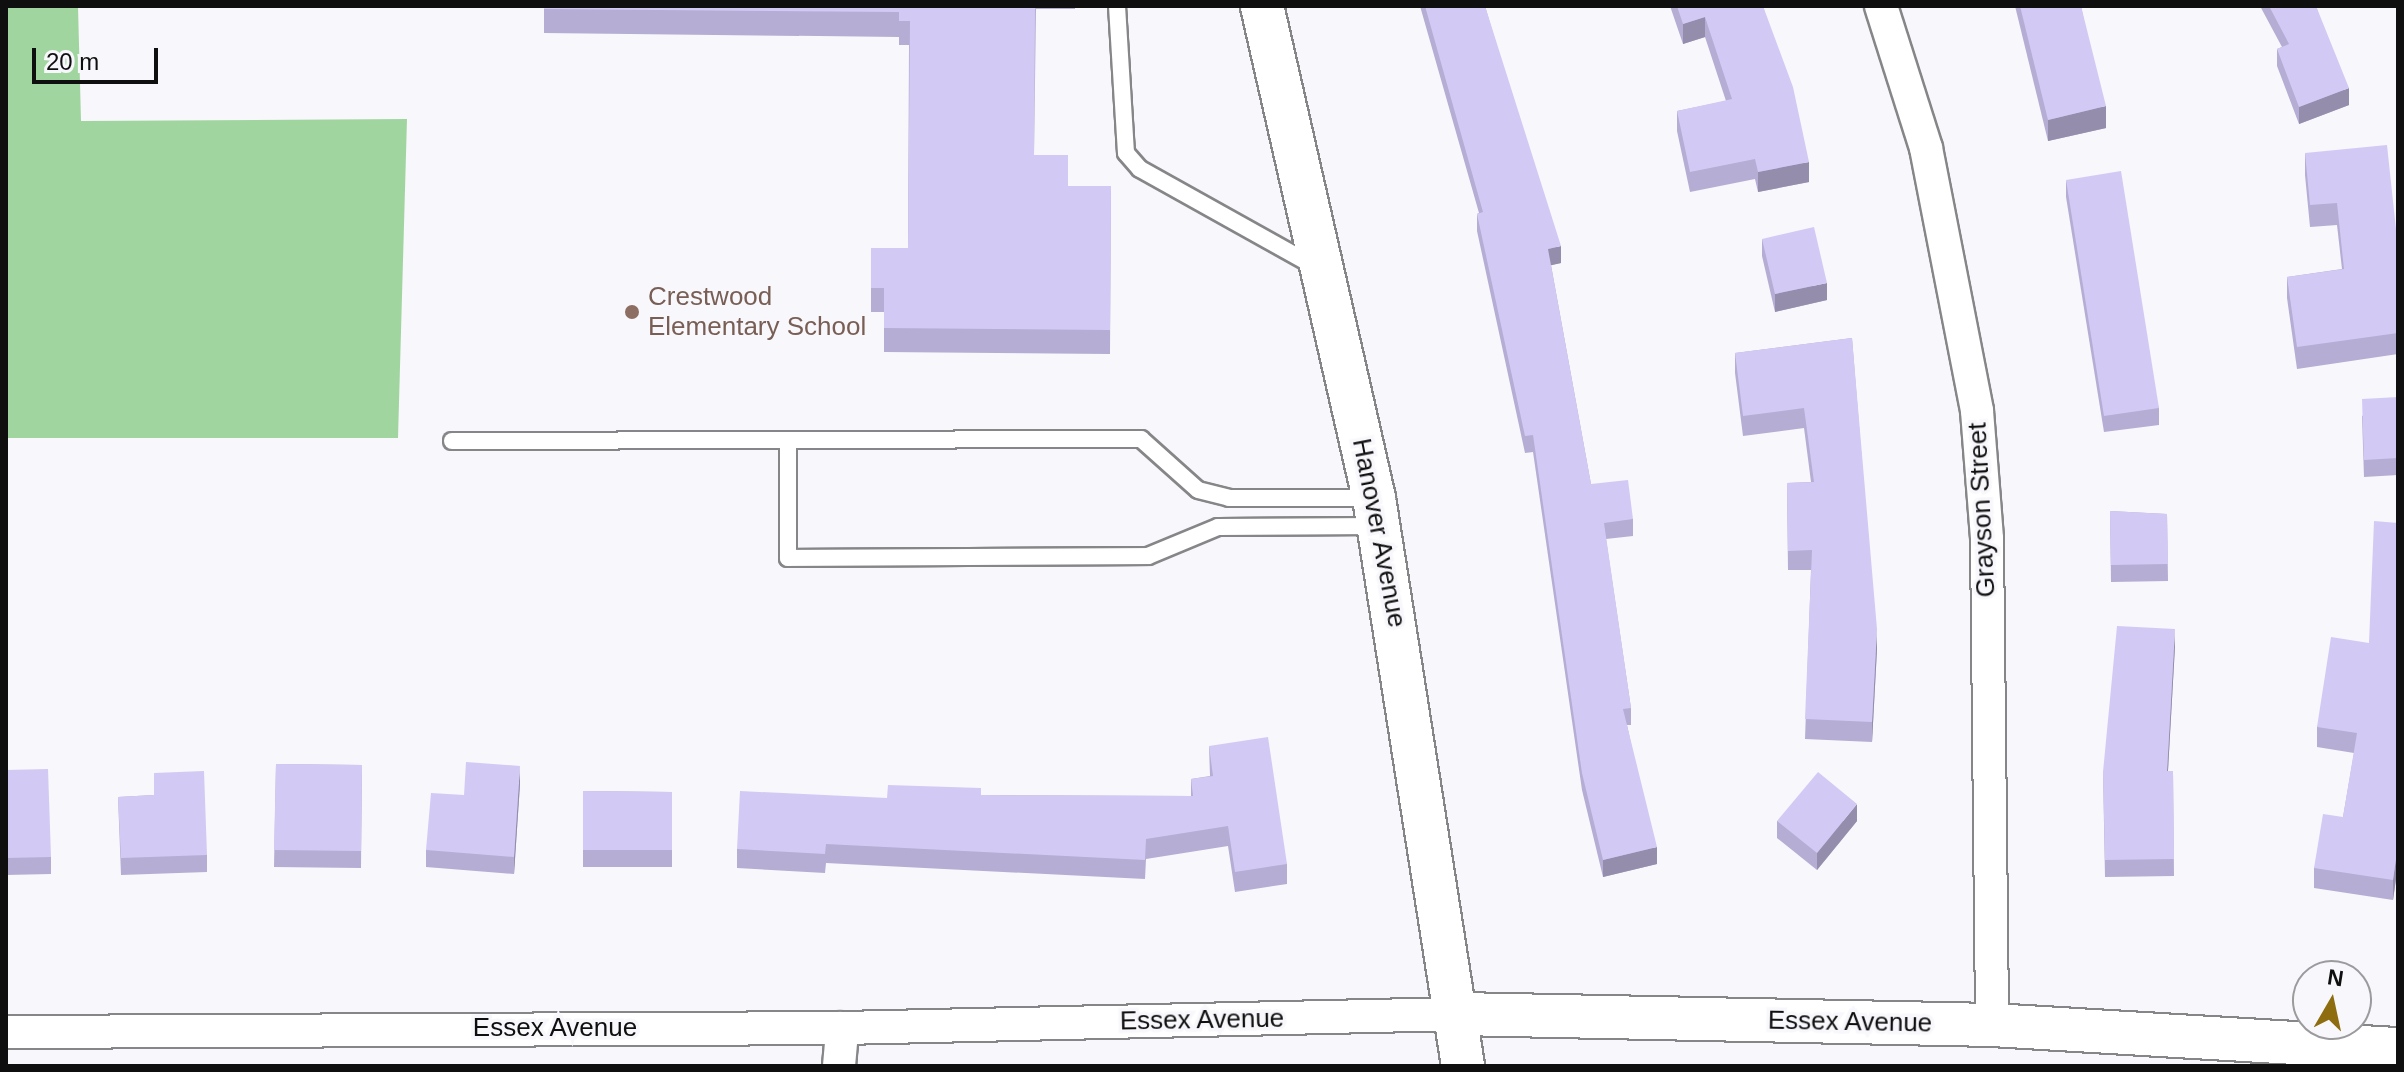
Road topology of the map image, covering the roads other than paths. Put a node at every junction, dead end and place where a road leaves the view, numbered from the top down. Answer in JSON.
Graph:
{"nodes":[{"id":1,"x":1117,"y":6,"type":"edge"},
{"id":2,"x":1262,"y":6,"type":"edge"},
{"id":3,"x":1881,"y":6,"type":"edge"},
{"id":4,"x":1326,"y":273,"type":"junction"},
{"id":5,"x":452,"y":441,"type":"dead end"},
{"id":6,"x":788,"y":442,"type":"junction"},
{"id":7,"x":1377,"y":512,"type":"junction"},
{"id":8,"x":1459,"y":1014,"type":"junction"},
{"id":9,"x":1992,"y":1025,"type":"junction"},
{"id":10,"x":842,"y":1028,"type":"junction"},
{"id":11,"x":6,"y":1032,"type":"edge"},
{"id":12,"x":2398,"y":1049,"type":"edge"},
{"id":13,"x":839,"y":1066,"type":"edge"},
{"id":14,"x":1463,"y":1066,"type":"edge"}],
"edges":[{"from":1,"to":4,"type":"lane"},
{"from":2,"to":4,"type":"street","name":"Hanover Avenue"},
{"from":3,"to":9,"type":"street","name":"Grayson Street"},
{"from":4,"to":7,"type":"street","name":"Hanover Avenue"},
{"from":5,"to":6,"type":"lane"},
{"from":6,"to":7,"type":"lane"},
{"from":6,"to":7,"type":"lane"},
{"from":7,"to":8,"type":"street","name":"Hanover Avenue"},
{"from":8,"to":9,"type":"street","name":"Essex Avenue"},
{"from":8,"to":10,"type":"street","name":"Essex Avenue"},
{"from":8,"to":14,"type":"street","name":"Hanover Avenue"},
{"from":9,"to":12,"type":"street","name":"Essex Avenue"},
{"from":10,"to":11,"type":"street","name":"Essex Avenue"},
{"from":10,"to":13,"type":"street"}]}
